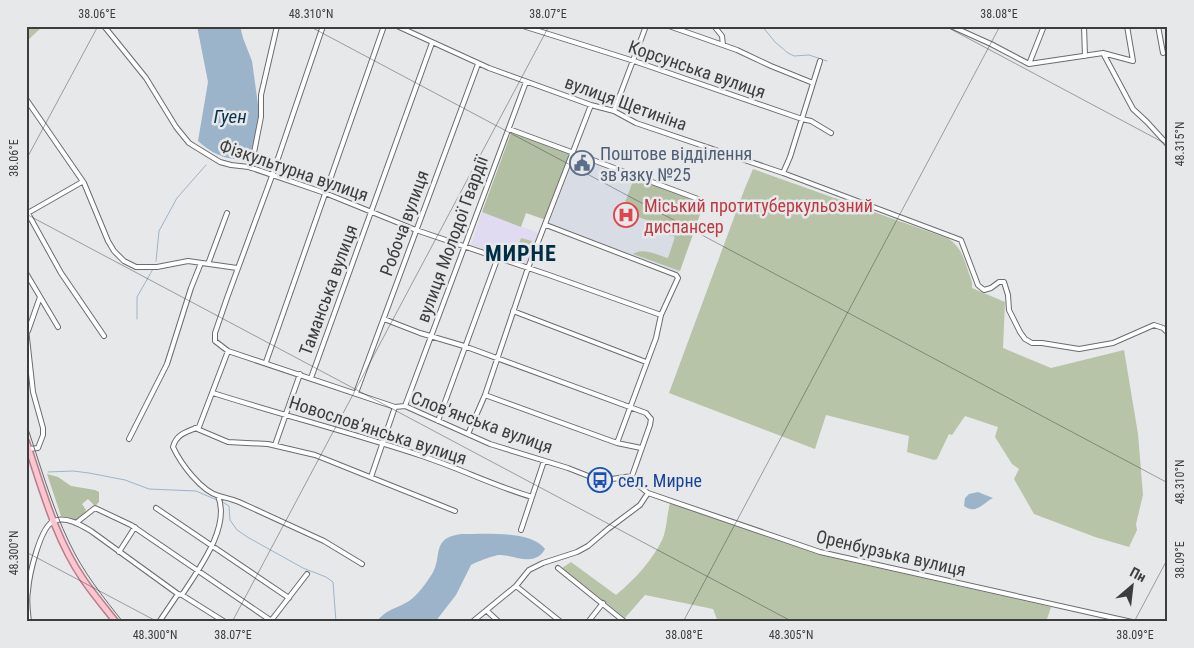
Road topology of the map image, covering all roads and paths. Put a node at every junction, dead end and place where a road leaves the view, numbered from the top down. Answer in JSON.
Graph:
{"nodes":[{"id":1,"x":104,"y":26,"type":"edge"},
{"id":2,"x":277,"y":26,"type":"edge"},
{"id":3,"x":323,"y":26,"type":"edge"},
{"id":4,"x":384,"y":26,"type":"edge"},
{"id":5,"x":398,"y":26,"type":"edge"},
{"id":6,"x":523,"y":26,"type":"edge"},
{"id":7,"x":646,"y":26,"type":"edge"},
{"id":8,"x":669,"y":26,"type":"edge"},
{"id":9,"x":714,"y":26,"type":"edge"},
{"id":10,"x":951,"y":26,"type":"edge"},
{"id":11,"x":1044,"y":26,"type":"edge"},
{"id":12,"x":1084,"y":26,"type":"edge"},
{"id":13,"x":1127,"y":26,"type":"edge"},
{"id":14,"x":1158,"y":26,"type":"edge"},
{"id":15,"x":432,"y":43,"type":"junction"},
{"id":16,"x":722,"y":45,"type":"junction"},
{"id":17,"x":1102,"y":53,"type":"junction"},
{"id":18,"x":1163,"y":53,"type":"dead end"},
{"id":19,"x":1085,"y":56,"type":"junction"},
{"id":20,"x":634,"y":61,"type":"junction"},
{"id":21,"x":820,"y":61,"type":"dead end"},
{"id":22,"x":478,"y":64,"type":"junction"},
{"id":23,"x":1028,"y":64,"type":"junction"},
{"id":24,"x":526,"y":82,"type":"junction"},
{"id":25,"x":813,"y":83,"type":"junction"},
{"id":26,"x":26,"y":99,"type":"edge"},
{"id":27,"x":591,"y":104,"type":"junction"},
{"id":28,"x":614,"y":111,"type":"junction"},
{"id":29,"x":802,"y":119,"type":"junction"},
{"id":30,"x":509,"y":130,"type":"junction"},
{"id":31,"x":831,"y":133,"type":"dead end"},
{"id":32,"x":1168,"y":145,"type":"edge"},
{"id":33,"x":572,"y":152,"type":"junction"},
{"id":34,"x":252,"y":168,"type":"junction"},
{"id":35,"x":783,"y":173,"type":"junction"},
{"id":36,"x":272,"y":176,"type":"junction"},
{"id":37,"x":82,"y":182,"type":"junction"},
{"id":38,"x":325,"y":194,"type":"junction"},
{"id":39,"x":698,"y":199,"type":"dead end"},
{"id":40,"x":372,"y":211,"type":"junction"},
{"id":41,"x":27,"y":213,"type":"edge"},
{"id":42,"x":227,"y":213,"type":"dead end"},
{"id":43,"x":546,"y":225,"type":"junction"},
{"id":44,"x":416,"y":230,"type":"junction"},
{"id":45,"x":465,"y":247,"type":"junction"},
{"id":46,"x":498,"y":257,"type":"junction"},
{"id":47,"x":201,"y":263,"type":"junction"},
{"id":48,"x":208,"y":264,"type":"junction"},
{"id":49,"x":237,"y":268,"type":"junction"},
{"id":50,"x":528,"y":268,"type":"junction"},
{"id":51,"x":26,"y":273,"type":"edge"},
{"id":52,"x":40,"y":297,"type":"junction"},
{"id":53,"x":514,"y":311,"type":"junction"},
{"id":54,"x":661,"y":315,"type":"junction"},
{"id":55,"x":384,"y":319,"type":"junction"},
{"id":56,"x":58,"y":327,"type":"dead end"},
{"id":57,"x":27,"y":330,"type":"edge"},
{"id":58,"x":1168,"y":333,"type":"edge"},
{"id":59,"x":104,"y":336,"type":"dead end"},
{"id":60,"x":431,"y":336,"type":"junction"},
{"id":61,"x":464,"y":346,"type":"junction"},
{"id":62,"x":28,"y":349,"type":"edge"},
{"id":63,"x":228,"y":351,"type":"junction"},
{"id":64,"x":497,"y":358,"type":"junction"},
{"id":65,"x":266,"y":362,"type":"junction"},
{"id":66,"x":646,"y":362,"type":"junction"},
{"id":67,"x":300,"y":374,"type":"junction"},
{"id":68,"x":311,"y":378,"type":"junction"},
{"id":69,"x":356,"y":392,"type":"junction"},
{"id":70,"x":213,"y":393,"type":"junction"},
{"id":71,"x":485,"y":395,"type":"junction"},
{"id":72,"x":405,"y":406,"type":"junction"},
{"id":73,"x":396,"y":407,"type":"junction"},
{"id":74,"x":630,"y":407,"type":"junction"},
{"id":75,"x":285,"y":414,"type":"junction"},
{"id":76,"x":438,"y":421,"type":"junction"},
{"id":77,"x":195,"y":428,"type":"junction"},
{"id":78,"x":468,"y":434,"type":"junction"},
{"id":79,"x":129,"y":439,"type":"dead end"},
{"id":80,"x":26,"y":441,"type":"edge"},
{"id":81,"x":617,"y":443,"type":"junction"},
{"id":82,"x":275,"y":445,"type":"junction"},
{"id":83,"x":383,"y":445,"type":"junction"},
{"id":84,"x":641,"y":448,"type":"junction"},
{"id":85,"x":29,"y":449,"type":"junction"},
{"id":86,"x":544,"y":461,"type":"junction"},
{"id":87,"x":632,"y":476,"type":"junction"},
{"id":88,"x":372,"y":477,"type":"junction"},
{"id":89,"x":648,"y":493,"type":"junction"},
{"id":90,"x":532,"y":497,"type":"junction"},
{"id":91,"x":219,"y":499,"type":"junction"},
{"id":92,"x":156,"y":508,"type":"dead end"},
{"id":93,"x":455,"y":511,"type":"dead end"},
{"id":94,"x":53,"y":521,"type":"junction"},
{"id":95,"x":76,"y":523,"type":"junction"},
{"id":96,"x":135,"y":527,"type":"junction"},
{"id":97,"x":520,"y":530,"type":"dead end"},
{"id":98,"x":212,"y":546,"type":"junction"},
{"id":99,"x":119,"y":552,"type":"junction"},
{"id":100,"x":362,"y":564,"type":"dead end"},
{"id":101,"x":558,"y":568,"type":"dead end"},
{"id":102,"x":198,"y":570,"type":"junction"},
{"id":103,"x":307,"y":574,"type":"dead end"},
{"id":104,"x":516,"y":586,"type":"junction"},
{"id":105,"x":180,"y":595,"type":"junction"},
{"id":106,"x":289,"y":598,"type":"junction"},
{"id":107,"x":603,"y":604,"type":"junction"},
{"id":108,"x":27,"y":608,"type":"edge"},
{"id":109,"x":486,"y":611,"type":"junction"},
{"id":110,"x":271,"y":621,"type":"edge"},
{"id":111,"x":29,"y":622,"type":"edge"},
{"id":112,"x":116,"y":622,"type":"edge"},
{"id":113,"x":159,"y":622,"type":"edge"},
{"id":114,"x":225,"y":622,"type":"edge"},
{"id":115,"x":472,"y":622,"type":"edge"},
{"id":116,"x":500,"y":622,"type":"edge"},
{"id":117,"x":560,"y":622,"type":"edge"},
{"id":118,"x":588,"y":622,"type":"edge"},
{"id":119,"x":625,"y":622,"type":"edge"},
{"id":120,"x":1132,"y":622,"type":"edge"}],
"edges":[{"from":1,"to":34,"type":"street","name":"Фізкультурна вулиця"},
{"from":2,"to":34,"type":"street"},
{"from":3,"to":36,"type":"street"},
{"from":4,"to":38,"type":"street"},
{"from":5,"to":15,"type":"street","name":"вулиця Щетиніна"},
{"from":6,"to":20,"type":"street","name":"Корсунська вулиця"},
{"from":7,"to":20,"type":"street"},
{"from":8,"to":16,"type":"street"},
{"from":9,"to":16,"type":"street"},
{"from":10,"to":23,"type":"street"},
{"from":11,"to":23,"type":"street"},
{"from":12,"to":19,"type":"street"},
{"from":13,"to":17,"type":"street"},
{"from":14,"to":18,"type":"street"},
{"from":15,"to":22,"type":"street","name":"вулиця Щетиніна"},
{"from":15,"to":40,"type":"street","name":"Таманська вулиця"},
{"from":16,"to":25,"type":"street"},
{"from":17,"to":19,"type":"street"},
{"from":17,"to":32,"type":"street"},
{"from":19,"to":23,"type":"street"},
{"from":20,"to":28,"type":"street"},
{"from":20,"to":29,"type":"street","name":"Корсунська вулиця"},
{"from":21,"to":25,"type":"street"},
{"from":22,"to":24,"type":"street","name":"вулиця Щетиніна"},
{"from":22,"to":44,"type":"street","name":"Робоча вулиця"},
{"from":24,"to":27,"type":"street","name":"вулиця Щетиніна"},
{"from":24,"to":30,"type":"street","name":"вулиця Молодої Гвардії"},
{"from":25,"to":29,"type":"street"},
{"from":26,"to":37,"type":"street"},
{"from":27,"to":28,"type":"street","name":"вулиця Щетиніна"},
{"from":27,"to":33,"type":"street"},
{"from":28,"to":35,"type":"street","name":"вулиця Щетиніна"},
{"from":29,"to":31,"type":"street","name":"Корсунська вулиця"},
{"from":29,"to":35,"type":"street"},
{"from":30,"to":33,"type":"street"},
{"from":30,"to":45,"type":"street","name":"вулиця Молодої Гвардії"},
{"from":33,"to":39,"type":"street"},
{"from":33,"to":43,"type":"street"},
{"from":34,"to":36,"type":"street","name":"Фізкультурна вулиця"},
{"from":35,"to":58,"type":"street","name":"вулиця Щетиніна"},
{"from":36,"to":38,"type":"street","name":"Фізкультурна вулиця"},
{"from":36,"to":49,"type":"street"},
{"from":37,"to":41,"type":"street"},
{"from":37,"to":47,"type":"street"},
{"from":38,"to":40,"type":"street","name":"Фізкультурна вулиця"},
{"from":38,"to":65,"type":"street"},
{"from":40,"to":44,"type":"street","name":"Фізкультурна вулиця"},
{"from":40,"to":68,"type":"street","name":"Таманська вулиця"},
{"from":41,"to":59,"type":"street"},
{"from":42,"to":48,"type":"street"},
{"from":43,"to":50,"type":"street"},
{"from":43,"to":54,"type":"street"},
{"from":44,"to":45,"type":"street","name":"Фізкультурна вулиця"},
{"from":44,"to":55,"type":"street","name":"Робоча вулиця"},
{"from":45,"to":46,"type":"street","name":"Фізкультурна вулиця"},
{"from":45,"to":60,"type":"street","name":"вулиця Молодої Гвардії"},
{"from":46,"to":50,"type":"street","name":"Фізкультурна вулиця"},
{"from":46,"to":61,"type":"street"},
{"from":47,"to":48,"type":"street"},
{"from":47,"to":79,"type":"street"},
{"from":48,"to":49,"type":"street"},
{"from":49,"to":63,"type":"street","name":"Слов'янська вулиця"},
{"from":50,"to":53,"type":"street"},
{"from":50,"to":54,"type":"street","name":"Фізкультурна вулиця"},
{"from":51,"to":52,"type":"street"},
{"from":52,"to":56,"type":"street"},
{"from":52,"to":57,"type":"street"},
{"from":53,"to":64,"type":"street"},
{"from":53,"to":66,"type":"street"},
{"from":54,"to":66,"type":"street"},
{"from":55,"to":60,"type":"street"},
{"from":55,"to":69,"type":"street","name":"Робоча вулиця"},
{"from":57,"to":62,"type":"street"},
{"from":60,"to":61,"type":"street"},
{"from":60,"to":72,"type":"street","name":"вулиця Молодої Гвардії"},
{"from":61,"to":64,"type":"street"},
{"from":61,"to":76,"type":"street"},
{"from":62,"to":85,"type":"street"},
{"from":63,"to":65,"type":"street","name":"Слов'янська вулиця"},
{"from":63,"to":70,"type":"street"},
{"from":64,"to":71,"type":"street"},
{"from":64,"to":74,"type":"street"},
{"from":65,"to":67,"type":"street","name":"Слов'янська вулиця"},
{"from":66,"to":74,"type":"street"},
{"from":67,"to":68,"type":"street","name":"Слов'янська вулиця"},
{"from":67,"to":75,"type":"street"},
{"from":68,"to":69,"type":"street","name":"Слов'янська вулиця"},
{"from":69,"to":73,"type":"street","name":"Слов'янська вулиця"},
{"from":70,"to":75,"type":"street","name":"Новослов'янська вулиця"},
{"from":70,"to":77,"type":"street"},
{"from":71,"to":78,"type":"street"},
{"from":71,"to":81,"type":"street"},
{"from":72,"to":73,"type":"street","name":"Слов'янська вулиця"},
{"from":72,"to":76,"type":"street","name":"Слов'янська вулиця"},
{"from":73,"to":83,"type":"street"},
{"from":74,"to":81,"type":"street"},
{"from":74,"to":84,"type":"street"},
{"from":75,"to":82,"type":"street"},
{"from":75,"to":83,"type":"street","name":"Новослов'янська вулиця"},
{"from":76,"to":78,"type":"street","name":"Слов'янська вулиця"},
{"from":77,"to":82,"type":"street"},
{"from":77,"to":91,"type":"street"},
{"from":78,"to":86,"type":"street","name":"Слов'янська вулиця"},
{"from":80,"to":85,"type":"main road"},
{"from":81,"to":84,"type":"street"},
{"from":82,"to":88,"type":"street"},
{"from":83,"to":88,"type":"street"},
{"from":83,"to":90,"type":"street","name":"Новослов'янська вулиця"},
{"from":84,"to":87,"type":"street"},
{"from":85,"to":94,"type":"main road"},
{"from":86,"to":87,"type":"street","name":"Слов'янська вулиця"},
{"from":86,"to":90,"type":"street"},
{"from":87,"to":89,"type":"street"},
{"from":88,"to":93,"type":"street"},
{"from":89,"to":104,"type":"street"},
{"from":89,"to":120,"type":"street","name":"Оренбурзька вулиця"},
{"from":90,"to":97,"type":"street"},
{"from":91,"to":98,"type":"street"},
{"from":91,"to":100,"type":"street"},
{"from":92,"to":98,"type":"street"},
{"from":94,"to":95,"type":"street"},
{"from":94,"to":108,"type":"street"},
{"from":94,"to":112,"type":"main road"},
{"from":95,"to":96,"type":"street"},
{"from":95,"to":99,"type":"street"},
{"from":96,"to":99,"type":"street"},
{"from":96,"to":102,"type":"street"},
{"from":98,"to":102,"type":"street"},
{"from":98,"to":106,"type":"street"},
{"from":99,"to":105,"type":"street"},
{"from":101,"to":107,"type":"street"},
{"from":102,"to":105,"type":"street"},
{"from":102,"to":110,"type":"street"},
{"from":103,"to":106,"type":"street"},
{"from":104,"to":109,"type":"street"},
{"from":104,"to":117,"type":"street"},
{"from":105,"to":113,"type":"street"},
{"from":105,"to":114,"type":"street"},
{"from":106,"to":110,"type":"street"},
{"from":107,"to":118,"type":"street"},
{"from":107,"to":119,"type":"street"},
{"from":108,"to":111,"type":"street"},
{"from":109,"to":115,"type":"street"},
{"from":109,"to":116,"type":"street"}]}
